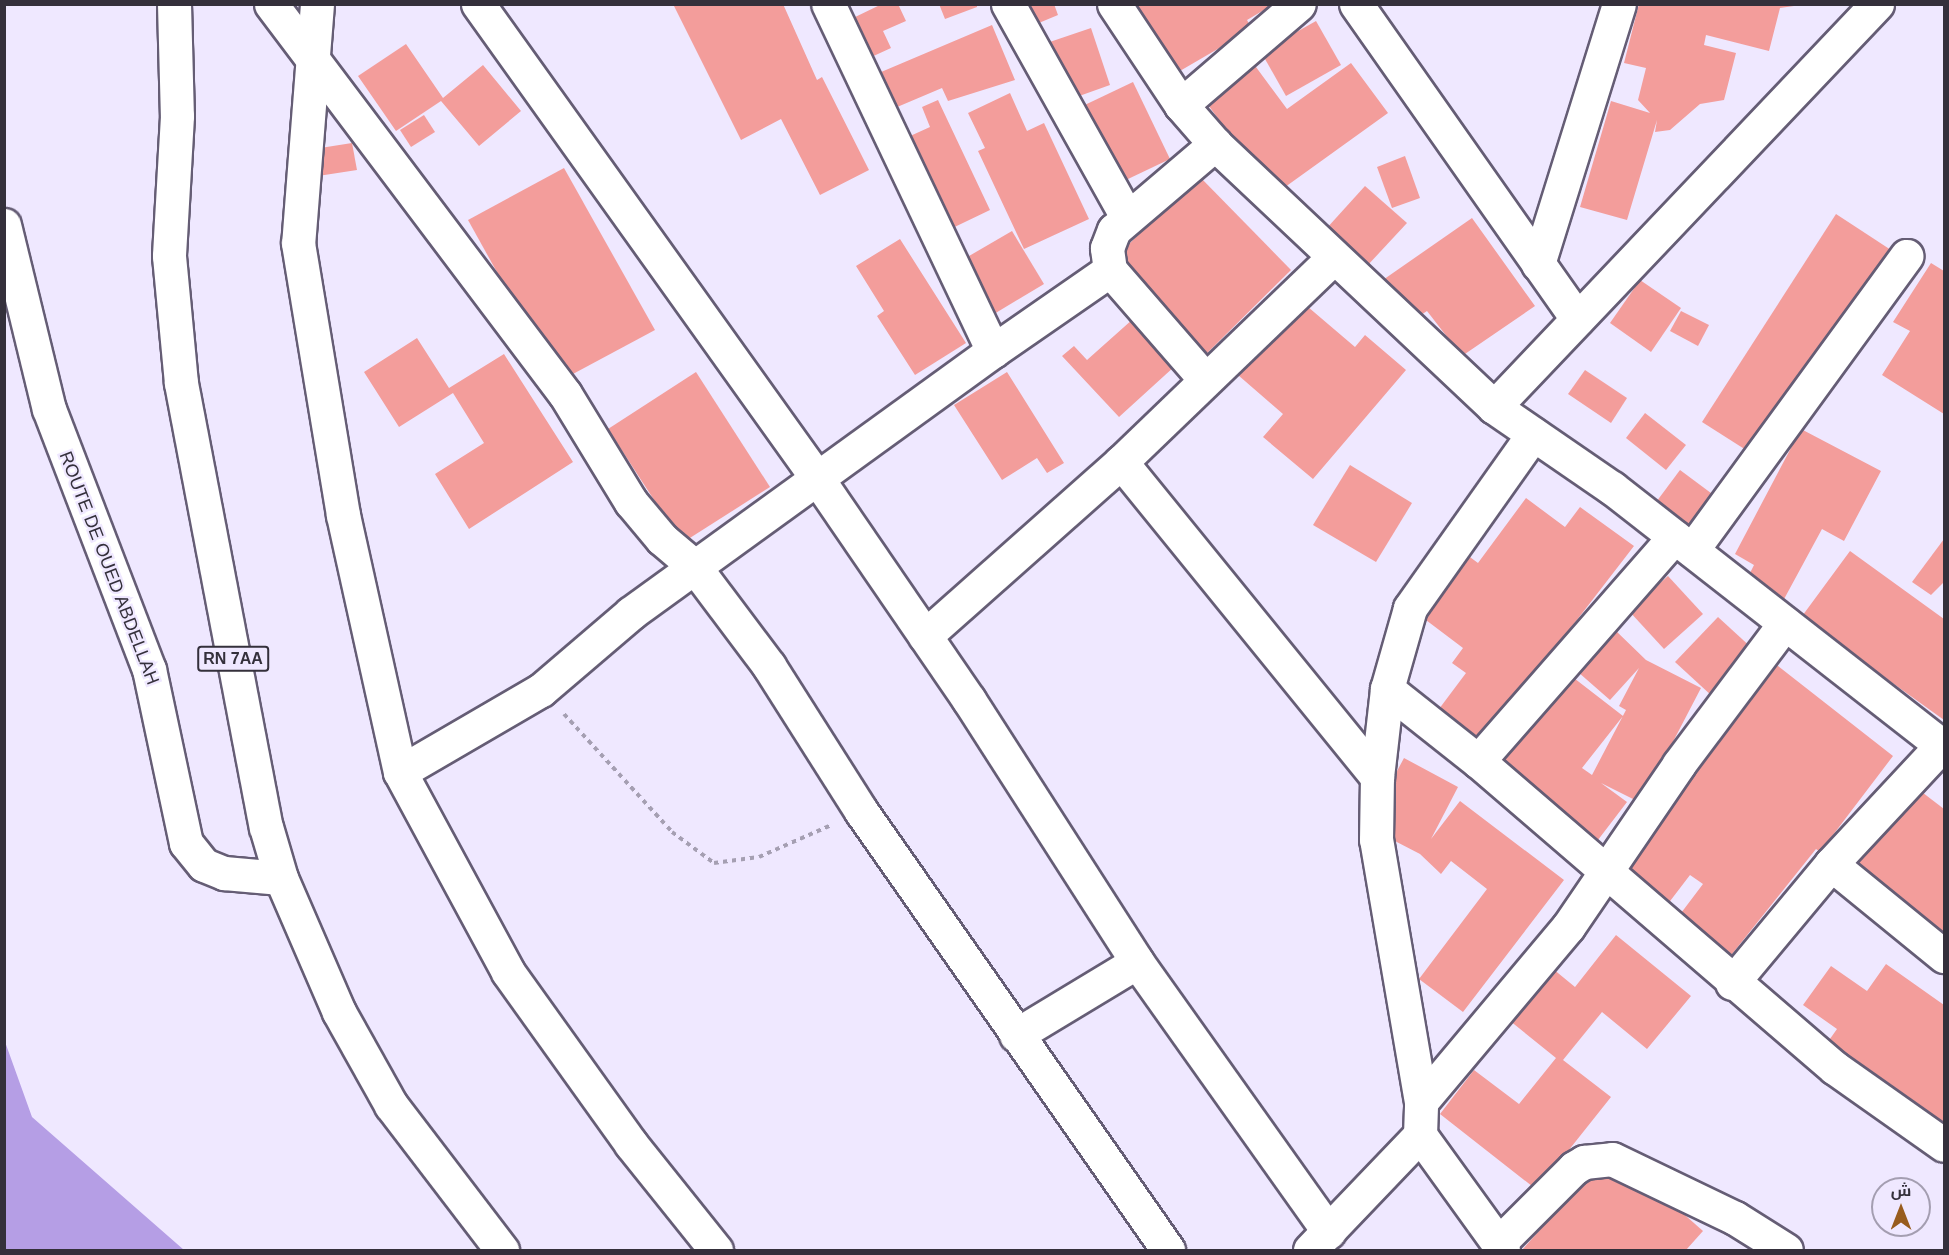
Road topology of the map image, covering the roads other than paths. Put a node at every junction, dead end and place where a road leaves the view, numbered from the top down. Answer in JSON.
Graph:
{"nodes":[{"id":1,"x":174,"y":4,"type":"edge"},
{"id":2,"x":271,"y":4,"type":"edge"},
{"id":3,"x":316,"y":4,"type":"edge"},
{"id":4,"x":478,"y":4,"type":"edge"},
{"id":5,"x":828,"y":4,"type":"edge"},
{"id":6,"x":1008,"y":4,"type":"edge"},
{"id":7,"x":1114,"y":4,"type":"edge"},
{"id":8,"x":1299,"y":4,"type":"edge"},
{"id":9,"x":1356,"y":4,"type":"edge"},
{"id":10,"x":1619,"y":4,"type":"edge"},
{"id":11,"x":1877,"y":4,"type":"edge"},
{"id":12,"x":309,"y":60,"type":"junction"},
{"id":13,"x":1181,"y":105,"type":"junction"},
{"id":14,"x":1215,"y":144,"type":"junction"},
{"id":15,"x":1127,"y":217,"type":"junction"},
{"id":16,"x":4,"y":225,"type":"edge"},
{"id":17,"x":1906,"y":256,"type":"dead end"},
{"id":18,"x":1333,"y":258,"type":"junction"},
{"id":19,"x":1538,"y":264,"type":"junction"},
{"id":20,"x":1110,"y":270,"type":"junction"},
{"id":21,"x":1577,"y":319,"type":"junction"},
{"id":22,"x":993,"y":351,"type":"junction"},
{"id":23,"x":1204,"y":378,"type":"junction"},
{"id":24,"x":1494,"y":407,"type":"junction"},
{"id":25,"x":1533,"y":434,"type":"junction"},
{"id":26,"x":1121,"y":462,"type":"junction"},
{"id":27,"x":819,"y":481,"type":"junction"},
{"id":28,"x":1683,"y":543,"type":"junction"},
{"id":29,"x":694,"y":566,"type":"junction"},
{"id":30,"x":1785,"y":623,"type":"junction"},
{"id":31,"x":925,"y":636,"type":"junction"},
{"id":32,"x":1387,"y":689,"type":"junction"},
{"id":33,"x":1943,"y":746,"type":"edge"},
{"id":34,"x":1479,"y":761,"type":"junction"},
{"id":35,"x":400,"y":772,"type":"junction"},
{"id":36,"x":1377,"y":777,"type":"junction"},
{"id":37,"x":1830,"y":864,"type":"junction"},
{"id":38,"x":1604,"y":872,"type":"junction"},
{"id":39,"x":281,"y":878,"type":"junction"},
{"id":40,"x":1944,"y":956,"type":"edge"},
{"id":41,"x":1137,"y":962,"type":"junction"},
{"id":42,"x":1732,"y":983,"type":"junction"},
{"id":43,"x":1017,"y":1035,"type":"junction"},
{"id":44,"x":1421,"y":1102,"type":"junction"},
{"id":45,"x":1420,"y":1135,"type":"junction"},
{"id":46,"x":1944,"y":1145,"type":"edge"},
{"id":47,"x":1319,"y":1241,"type":"edge"},
{"id":48,"x":1500,"y":1247,"type":"edge"},
{"id":49,"x":502,"y":1251,"type":"edge"},
{"id":50,"x":716,"y":1251,"type":"edge"},
{"id":51,"x":1168,"y":1251,"type":"edge"},
{"id":52,"x":1786,"y":1251,"type":"edge"}],
"edges":[{"from":1,"to":39,"type":"street","number":"RN 7AA"},
{"from":2,"to":12,"type":"street"},
{"from":3,"to":12,"type":"street"},
{"from":4,"to":27,"type":"street"},
{"from":5,"to":22,"type":"street"},
{"from":6,"to":15,"type":"street"},
{"from":7,"to":13,"type":"street"},
{"from":8,"to":13,"type":"street"},
{"from":9,"to":19,"type":"street"},
{"from":10,"to":19,"type":"street"},
{"from":11,"to":21,"type":"street"},
{"from":12,"to":29,"type":"street"},
{"from":12,"to":35,"type":"street"},
{"from":13,"to":14,"type":"street"},
{"from":14,"to":15,"type":"street"},
{"from":14,"to":18,"type":"street"},
{"from":15,"to":20,"type":"street"},
{"from":16,"to":39,"type":"street","name":"ROUTE DE OUED ABDELLAH"},
{"from":17,"to":28,"type":"street"},
{"from":18,"to":23,"type":"street"},
{"from":18,"to":24,"type":"street"},
{"from":19,"to":21,"type":"street"},
{"from":20,"to":22,"type":"street"},
{"from":20,"to":23,"type":"street"},
{"from":21,"to":24,"type":"street"},
{"from":22,"to":27,"type":"street"},
{"from":23,"to":26,"type":"street"},
{"from":24,"to":25,"type":"street"},
{"from":25,"to":28,"type":"street"},
{"from":25,"to":32,"type":"street"},
{"from":26,"to":31,"type":"street"},
{"from":26,"to":36,"type":"street"},
{"from":27,"to":29,"type":"street"},
{"from":27,"to":31,"type":"street"},
{"from":28,"to":30,"type":"street"},
{"from":28,"to":34,"type":"street"},
{"from":29,"to":35,"type":"street"},
{"from":29,"to":43,"type":"street"},
{"from":30,"to":33,"type":"street"},
{"from":30,"to":38,"type":"street"},
{"from":31,"to":41,"type":"street"},
{"from":32,"to":34,"type":"street"},
{"from":32,"to":36,"type":"street"},
{"from":33,"to":37,"type":"street"},
{"from":34,"to":38,"type":"street"},
{"from":35,"to":50,"type":"street"},
{"from":36,"to":44,"type":"street"},
{"from":37,"to":40,"type":"street"},
{"from":37,"to":42,"type":"street"},
{"from":38,"to":42,"type":"street"},
{"from":38,"to":44,"type":"street"},
{"from":39,"to":49,"type":"street","number":"RN 7AA"},
{"from":41,"to":43,"type":"street"},
{"from":41,"to":47,"type":"street"},
{"from":42,"to":46,"type":"street"},
{"from":43,"to":51,"type":"street"},
{"from":44,"to":45,"type":"street"},
{"from":45,"to":47,"type":"street"},
{"from":45,"to":48,"type":"street"},
{"from":48,"to":52,"type":"street"}]}
